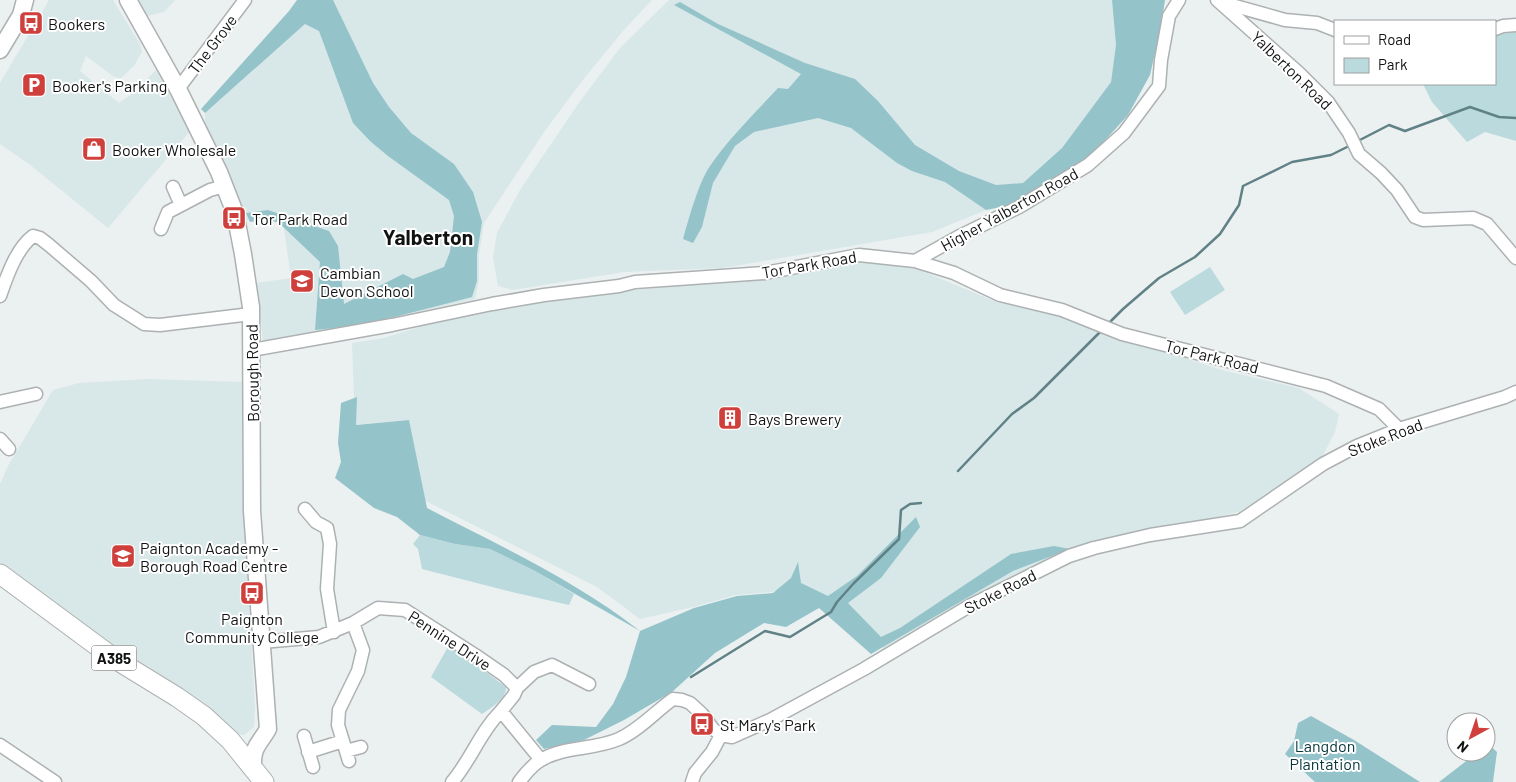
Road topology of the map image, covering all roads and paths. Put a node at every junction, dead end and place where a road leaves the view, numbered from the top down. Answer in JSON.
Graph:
{"nodes":[{"id":1,"x":38,"y":0,"type":"edge"},
{"id":2,"x":128,"y":0,"type":"edge"},
{"id":3,"x":245,"y":0,"type":"edge"},
{"id":4,"x":1179,"y":0,"type":"edge"},
{"id":5,"x":1218,"y":1,"type":"edge"},
{"id":6,"x":23,"y":8,"type":"edge"},
{"id":7,"x":1516,"y":25,"type":"edge"},
{"id":8,"x":1496,"y":29,"type":"edge"},
{"id":9,"x":1334,"y":30,"type":"edge"},
{"id":10,"x":0,"y":50,"type":"edge"},
{"id":11,"x":178,"y":89,"type":"junction"},
{"id":12,"x":224,"y":186,"type":"junction"},
{"id":13,"x":173,"y":187,"type":"dead end"},
{"id":14,"x":181,"y":205,"type":"junction"},
{"id":15,"x":161,"y":229,"type":"dead end"},
{"id":16,"x":1516,"y":258,"type":"edge"},
{"id":17,"x":915,"y":261,"type":"junction"},
{"id":18,"x":0,"y":296,"type":"edge"},
{"id":19,"x":251,"y":314,"type":"junction"},
{"id":20,"x":252,"y":350,"type":"junction"},
{"id":21,"x":1516,"y":392,"type":"edge"},
{"id":22,"x":36,"y":394,"type":"dead end"},
{"id":23,"x":0,"y":402,"type":"edge"},
{"id":24,"x":1399,"y":429,"type":"junction"},
{"id":25,"x":0,"y":439,"type":"edge"},
{"id":26,"x":9,"y":449,"type":"dead end"},
{"id":27,"x":305,"y":509,"type":"dead end"},
{"id":28,"x":0,"y":574,"type":"edge"},
{"id":29,"x":353,"y":623,"type":"junction"},
{"id":30,"x":334,"y":632,"type":"junction"},
{"id":31,"x":262,"y":642,"type":"junction"},
{"id":32,"x":589,"y":684,"type":"dead end"},
{"id":33,"x":517,"y":688,"type":"junction"},
{"id":34,"x":501,"y":712,"type":"junction"},
{"id":35,"x":721,"y":735,"type":"junction"},
{"id":36,"x":304,"y":736,"type":"dead end"},
{"id":37,"x":230,"y":740,"type":"junction"},
{"id":38,"x":0,"y":745,"type":"edge"},
{"id":39,"x":257,"y":746,"type":"junction"},
{"id":40,"x":361,"y":746,"type":"dead end"},
{"id":41,"x":346,"y":751,"type":"junction"},
{"id":42,"x":308,"y":752,"type":"junction"},
{"id":43,"x":541,"y":760,"type":"junction"},
{"id":44,"x":313,"y":767,"type":"dead end"},
{"id":45,"x":259,"y":775,"type":"edge"},
{"id":46,"x":54,"y":782,"type":"edge"},
{"id":47,"x":452,"y":782,"type":"edge"},
{"id":48,"x":519,"y":782,"type":"edge"},
{"id":49,"x":692,"y":782,"type":"edge"}],
"edges":[{"from":1,"to":6,"type":"main road"},
{"from":2,"to":11,"type":"main road","name":"Borough Road"},
{"from":3,"to":11,"type":"street","name":"The Grove"},
{"from":4,"to":17,"type":"street","name":"Higher Yalberton Road"},
{"from":5,"to":9,"type":"street"},
{"from":5,"to":16,"type":"street","name":"Yalberton Road"},
{"from":6,"to":10,"type":"main road"},
{"from":7,"to":8,"type":"street"},
{"from":11,"to":12,"type":"main road","name":"Borough Road"},
{"from":12,"to":14,"type":"street"},
{"from":12,"to":19,"type":"main road","name":"Borough Road"},
{"from":13,"to":14,"type":"street"},
{"from":14,"to":15,"type":"street"},
{"from":17,"to":20,"type":"street","name":"Tor Park Road"},
{"from":17,"to":24,"type":"street","name":"Tor Park Road"},
{"from":18,"to":19,"type":"street"},
{"from":19,"to":20,"type":"main road","name":"Borough Road"},
{"from":20,"to":31,"type":"main road","name":"Borough Road"},
{"from":21,"to":24,"type":"street","name":"Stoke Road"},
{"from":22,"to":23,"type":"street"},
{"from":24,"to":35,"type":"street","name":"Stoke Road"},
{"from":25,"to":26,"type":"street"},
{"from":27,"to":30,"type":"street"},
{"from":28,"to":37,"type":"highway","number":"A385"},
{"from":29,"to":30,"type":"street","name":"Pennine Drive"},
{"from":29,"to":33,"type":"street","name":"Pennine Drive"},
{"from":29,"to":41,"type":"street"},
{"from":30,"to":31,"type":"street","name":"Pennine Drive"},
{"from":31,"to":39,"type":"main road","name":"Borough Road"},
{"from":32,"to":33,"type":"street"},
{"from":33,"to":34,"type":"street"},
{"from":34,"to":43,"type":"street"},
{"from":34,"to":47,"type":"street"},
{"from":35,"to":43,"type":"street"},
{"from":35,"to":49,"type":"street"},
{"from":36,"to":42,"type":"street"},
{"from":37,"to":39,"type":"main road"},
{"from":37,"to":45,"type":"highway","number":"A385"},
{"from":38,"to":46,"type":"street"},
{"from":39,"to":45,"type":"main road","name":"Borough Road"},
{"from":40,"to":41,"type":"street"},
{"from":41,"to":42,"type":"street"},
{"from":42,"to":44,"type":"street"},
{"from":43,"to":48,"type":"street"}]}
